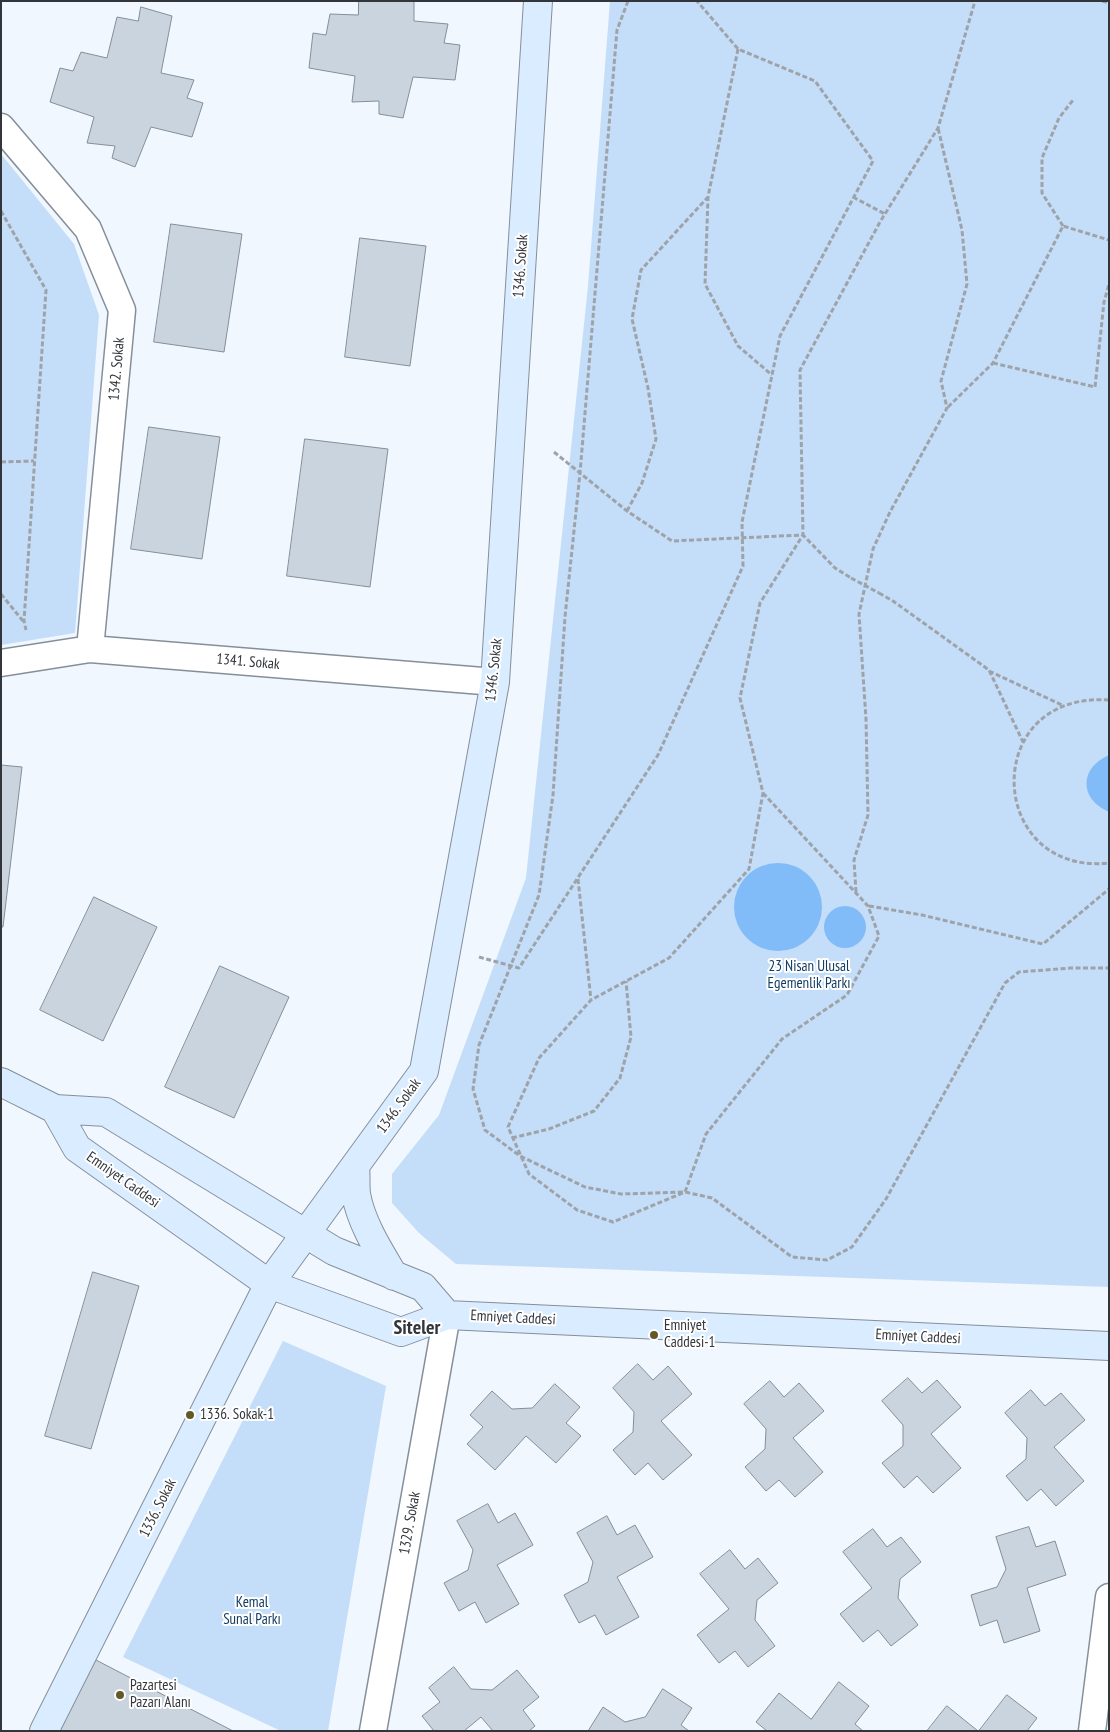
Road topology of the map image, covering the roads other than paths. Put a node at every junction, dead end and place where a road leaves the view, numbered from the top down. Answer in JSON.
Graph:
{"nodes":[{"id":1,"x":538,"y":1,"type":"edge"},
{"id":2,"x":1,"y":127,"type":"edge"},
{"id":3,"x":90,"y":649,"type":"junction"},
{"id":4,"x":1,"y":663,"type":"edge"},
{"id":5,"x":495,"y":682,"type":"junction"},
{"id":6,"x":1,"y":1082,"type":"edge"},
{"id":7,"x":55,"y":1109,"type":"junction"},
{"id":8,"x":355,"y":1166,"type":"junction"},
{"id":9,"x":306,"y":1234,"type":"junction"},
{"id":10,"x":394,"y":1276,"type":"junction"},
{"id":11,"x":270,"y":1284,"type":"junction"},
{"id":12,"x":447,"y":1315,"type":"junction"},
{"id":13,"x":1109,"y":1346,"type":"edge"},
{"id":14,"x":1109,"y":1597,"type":"edge"},
{"id":15,"x":44,"y":1731,"type":"edge"},
{"id":16,"x":373,"y":1731,"type":"edge"},
{"id":17,"x":1092,"y":1731,"type":"edge"}],
"edges":[{"from":1,"to":5,"type":"street","name":"1346. Sokak"},
{"from":2,"to":3,"type":"street","name":"1342. Sokak"},
{"from":3,"to":4,"type":"street","name":"1341. Sokak"},
{"from":3,"to":5,"type":"street","name":"1341. Sokak"},
{"from":5,"to":8,"type":"street","name":"1346. Sokak"},
{"from":6,"to":7,"type":"street"},
{"from":7,"to":9,"type":"street"},
{"from":7,"to":11,"type":"street","name":"Emniyet Caddesi"},
{"from":8,"to":9,"type":"street","name":"1346. Sokak"},
{"from":8,"to":10,"type":"street"},
{"from":9,"to":10,"type":"street"},
{"from":9,"to":11,"type":"street","name":"1346. Sokak"},
{"from":10,"to":12,"type":"street"},
{"from":11,"to":12,"type":"street","name":"Emniyet Caddesi"},
{"from":11,"to":15,"type":"street","name":"1336. Sokak"},
{"from":12,"to":13,"type":"street","name":"Emniyet Caddesi"},
{"from":12,"to":16,"type":"street","name":"1329. Sokak"},
{"from":14,"to":17,"type":"street"}]}
